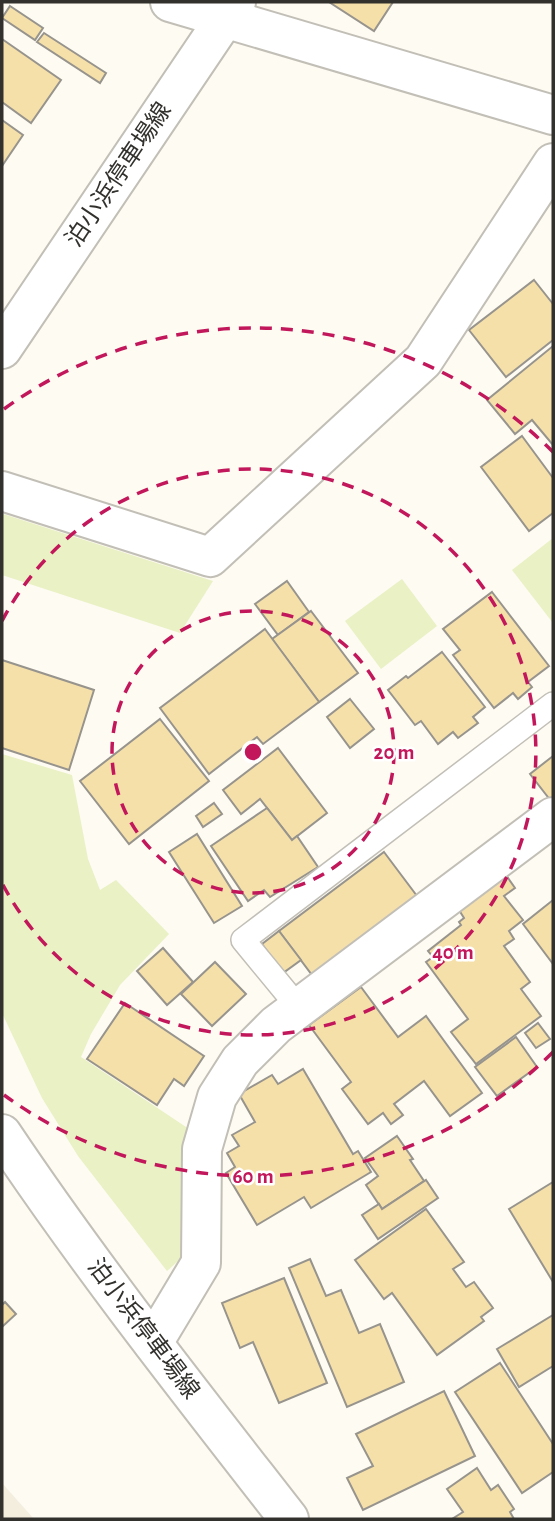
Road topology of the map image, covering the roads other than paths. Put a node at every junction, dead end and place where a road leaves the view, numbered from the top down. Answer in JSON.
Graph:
{"nodes":[{"id":1,"x":170,"y":2,"type":"edge"},
{"id":2,"x":231,"y":10,"type":"edge"},
{"id":3,"x":553,"y":115,"type":"edge"},
{"id":4,"x":553,"y":163,"type":"edge"},
{"id":5,"x":2,"y":349,"type":"edge"},
{"id":6,"x":2,"y":491,"type":"edge"},
{"id":7,"x":553,"y":704,"type":"edge"},
{"id":8,"x":551,"y":823,"type":"edge"},
{"id":9,"x":299,"y":1008,"type":"junction"},
{"id":10,"x":2,"y":1134,"type":"edge"},
{"id":11,"x":153,"y":1343,"type":"junction"},
{"id":12,"x":289,"y":1519,"type":"edge"}],
"edges":[{"from":1,"to":2,"type":"street"},
{"from":2,"to":3,"type":"street"},
{"from":2,"to":5,"type":"street","name":"泊小浜停車場線"},
{"from":4,"to":6,"type":"street"},
{"from":7,"to":9,"type":"lane"},
{"from":8,"to":9,"type":"street"},
{"from":9,"to":11,"type":"street"},
{"from":10,"to":11,"type":"street","name":"泊小浜停車場線"},
{"from":11,"to":12,"type":"street","name":"泊小浜停車場線"}]}
